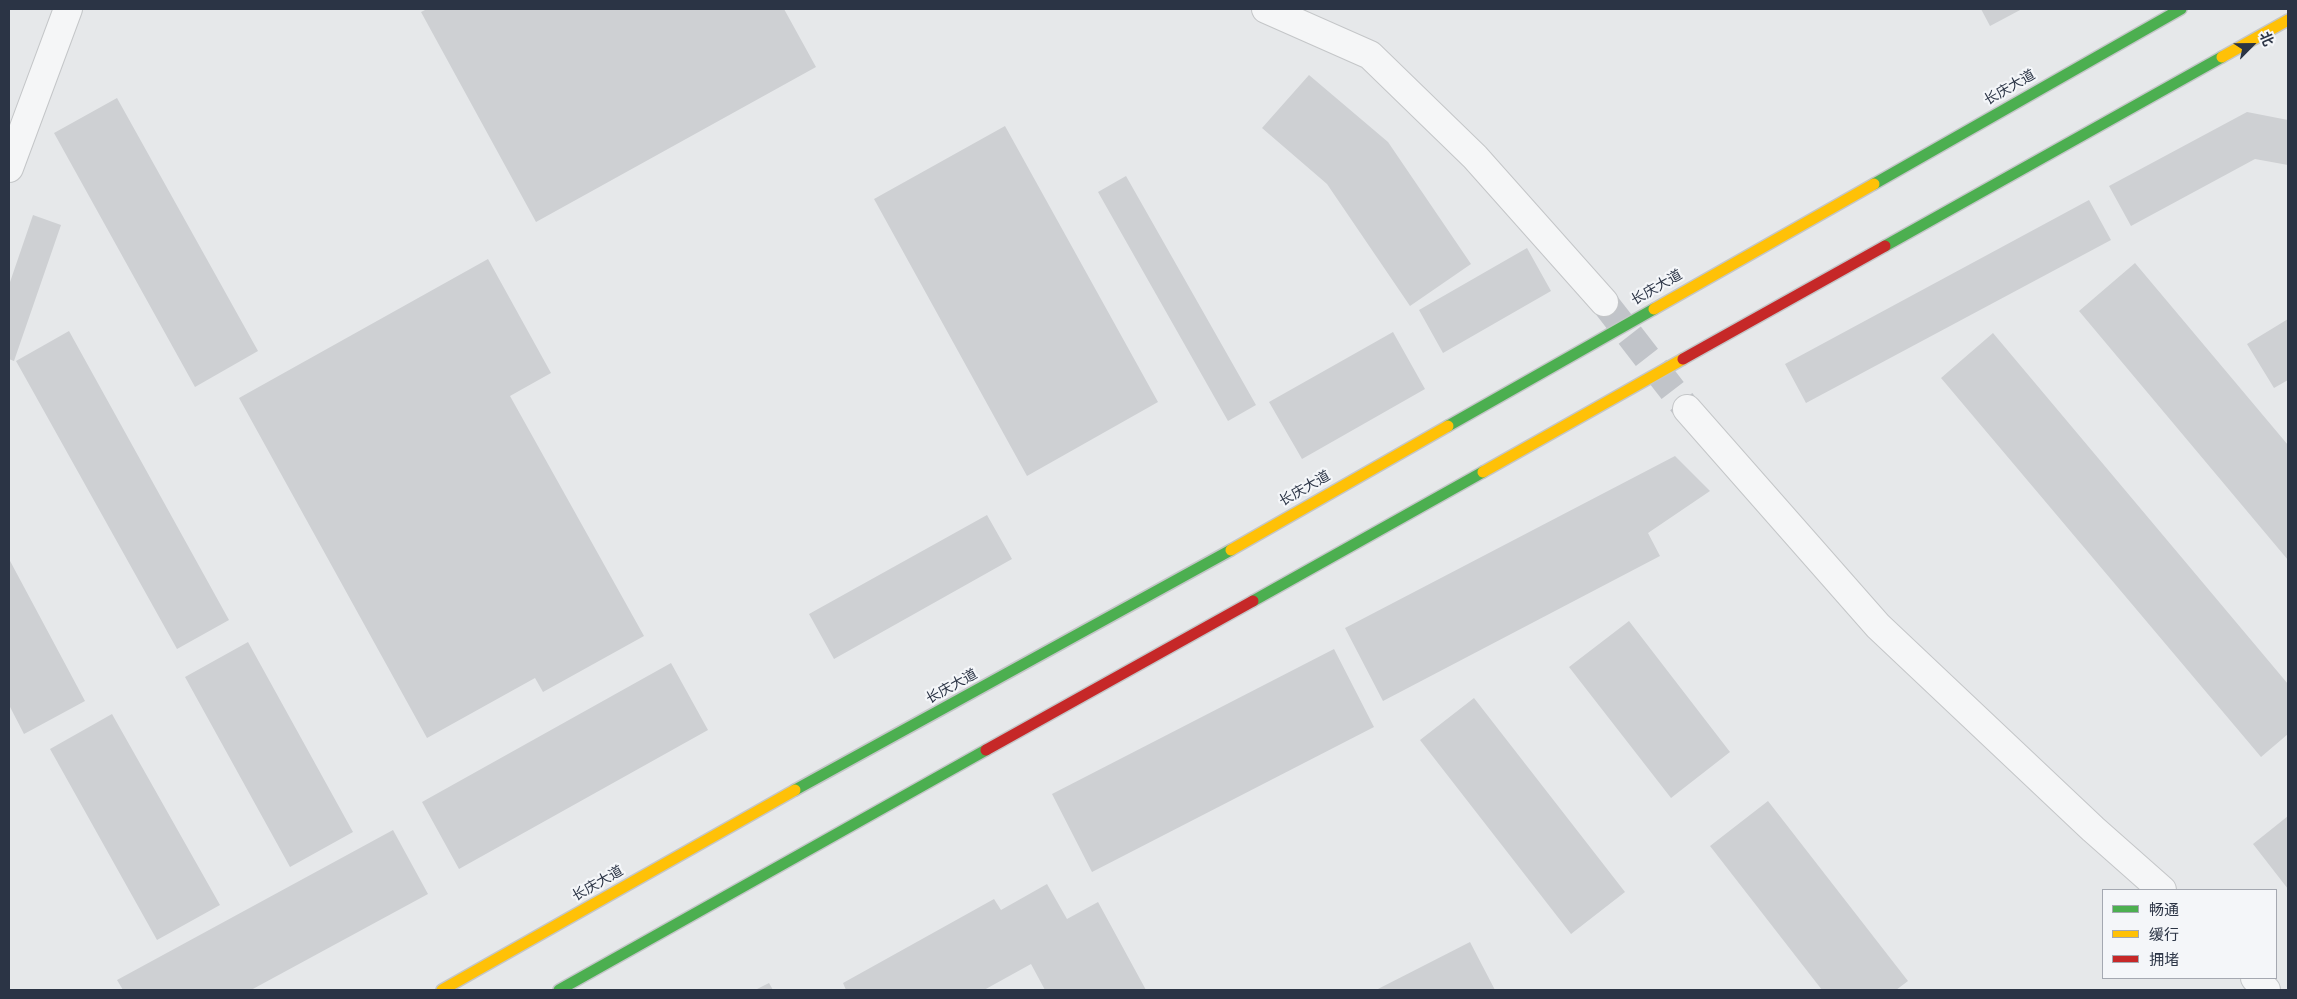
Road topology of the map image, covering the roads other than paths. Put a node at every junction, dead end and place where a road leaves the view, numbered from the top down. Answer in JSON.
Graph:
{"nodes":[{"id":1,"x":68,"y":9,"type":"edge"},
{"id":2,"x":1266,"y":9,"type":"edge"},
{"id":3,"x":2181,"y":9,"type":"edge"},
{"id":4,"x":2288,"y":20,"type":"edge"},
{"id":5,"x":9,"y":168,"type":"edge"},
{"id":6,"x":1604,"y":302,"type":"tunnel mouth"},
{"id":7,"x":1687,"y":409,"type":"tunnel mouth"},
{"id":8,"x":2161,"y":889,"type":"edge"},
{"id":9,"x":2256,"y":979,"type":"edge"},
{"id":10,"x":442,"y":990,"type":"edge"},
{"id":11,"x":559,"y":990,"type":"edge"},
{"id":12,"x":2266,"y":990,"type":"edge"}],
"edges":[{"from":1,"to":5,"type":"street"},
{"from":2,"to":6,"type":"street"},
{"from":3,"to":10,"type":"main road","name":"长庆大道"},
{"from":4,"to":11,"type":"main road"},
{"from":7,"to":8,"type":"street"},
{"from":9,"to":12,"type":"street"}]}
